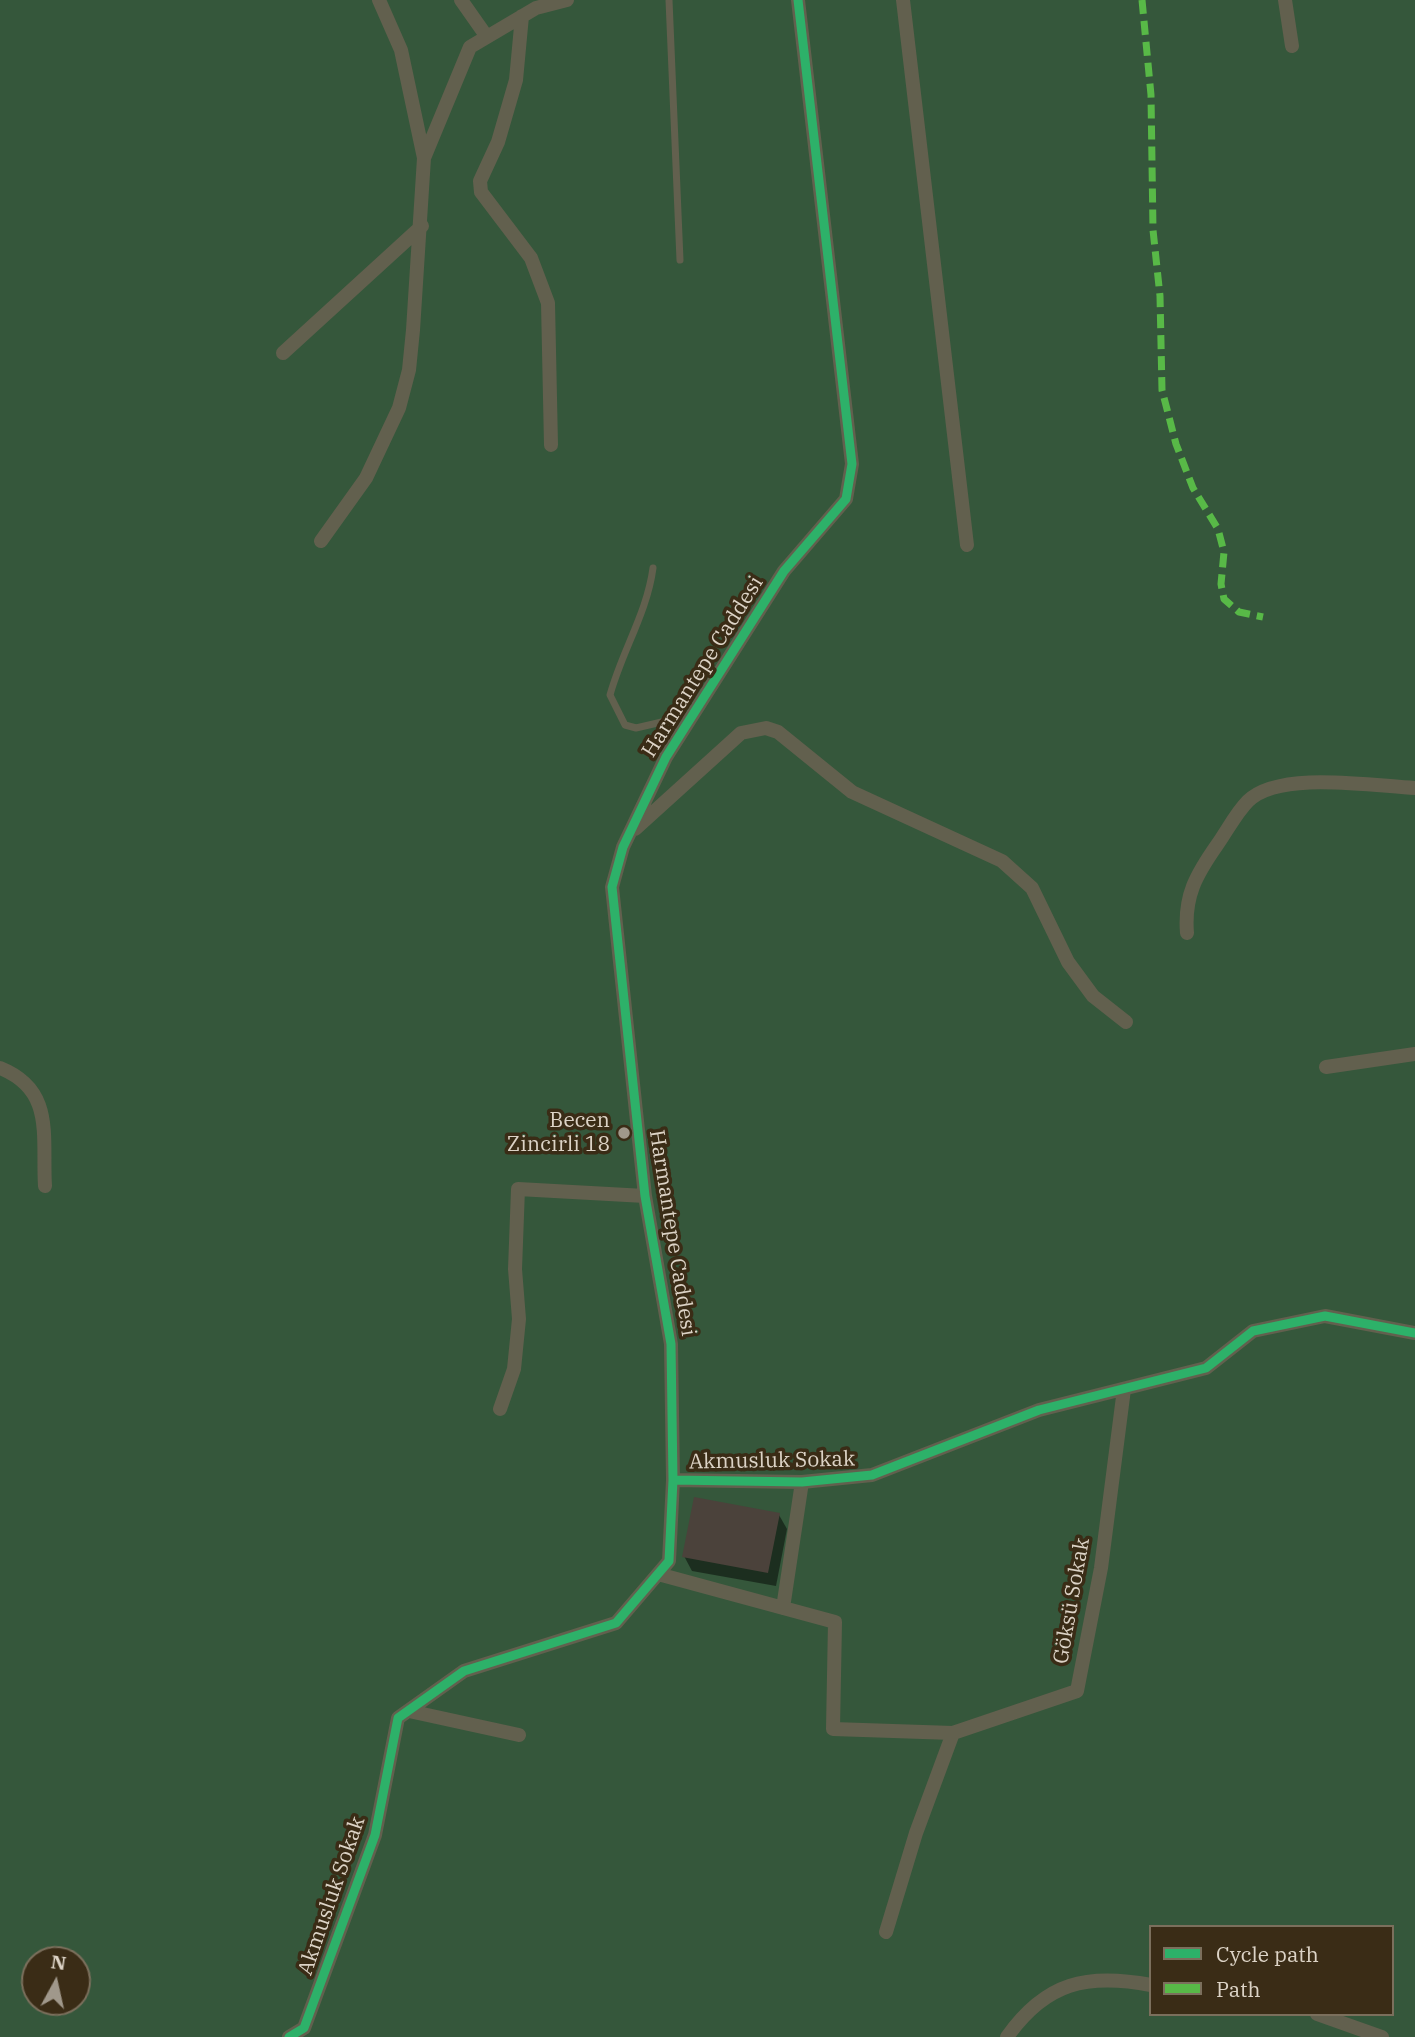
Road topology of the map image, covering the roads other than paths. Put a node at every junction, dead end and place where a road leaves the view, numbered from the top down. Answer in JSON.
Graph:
{"nodes":[{"id":1,"x":379,"y":0,"type":"edge"},
{"id":2,"x":461,"y":0,"type":"edge"},
{"id":3,"x":567,"y":0,"type":"edge"},
{"id":4,"x":669,"y":0,"type":"edge"},
{"id":5,"x":798,"y":0,"type":"edge"},
{"id":6,"x":902,"y":0,"type":"edge"},
{"id":7,"x":1285,"y":0,"type":"edge"},
{"id":8,"x":522,"y":16,"type":"junction"},
{"id":9,"x":487,"y":37,"type":"junction"},
{"id":10,"x":1292,"y":46,"type":"dead end"},
{"id":11,"x":424,"y":158,"type":"junction"},
{"id":12,"x":422,"y":226,"type":"junction"},
{"id":13,"x":680,"y":260,"type":"dead end"},
{"id":14,"x":283,"y":354,"type":"dead end"},
{"id":15,"x":551,"y":445,"type":"dead end"},
{"id":16,"x":321,"y":541,"type":"dead end"},
{"id":17,"x":967,"y":545,"type":"dead end"},
{"id":18,"x":653,"y":568,"type":"dead end"},
{"id":19,"x":692,"y":715,"type":"junction"},
{"id":20,"x":1415,"y":788,"type":"edge"},
{"id":21,"x":630,"y":834,"type":"junction"},
{"id":22,"x":1187,"y":933,"type":"dead end"},
{"id":23,"x":1126,"y":1022,"type":"dead end"},
{"id":24,"x":1415,"y":1054,"type":"edge"},
{"id":25,"x":1326,"y":1067,"type":"dead end"},
{"id":26,"x":0,"y":1068,"type":"edge"},
{"id":27,"x":45,"y":1186,"type":"dead end"},
{"id":28,"x":645,"y":1196,"type":"junction"},
{"id":29,"x":1415,"y":1333,"type":"edge"},
{"id":30,"x":1124,"y":1389,"type":"junction"},
{"id":31,"x":500,"y":1409,"type":"dead end"},
{"id":32,"x":673,"y":1480,"type":"junction"},
{"id":33,"x":802,"y":1482,"type":"junction"},
{"id":34,"x":658,"y":1574,"type":"junction"},
{"id":35,"x":783,"y":1608,"type":"junction"},
{"id":36,"x":409,"y":1711,"type":"junction"},
{"id":37,"x":953,"y":1733,"type":"junction"},
{"id":38,"x":519,"y":1735,"type":"dead end"},
{"id":39,"x":886,"y":1932,"type":"dead end"},
{"id":40,"x":1149,"y":1985,"type":"edge"},
{"id":41,"x":1323,"y":2016,"type":"edge"},
{"id":42,"x":289,"y":2037,"type":"edge"},
{"id":43,"x":1007,"y":2037,"type":"edge"},
{"id":44,"x":1382,"y":2037,"type":"edge"}],
"edges":[{"from":1,"to":11,"type":"street"},
{"from":2,"to":9,"type":"street"},
{"from":3,"to":8,"type":"street"},
{"from":4,"to":13,"type":"lane"},
{"from":5,"to":19,"type":"street","name":"Harmantepe Caddesi"},
{"from":6,"to":17,"type":"street"},
{"from":7,"to":10,"type":"street"},
{"from":8,"to":9,"type":"street"},
{"from":8,"to":15,"type":"street"},
{"from":9,"to":11,"type":"street"},
{"from":11,"to":12,"type":"street"},
{"from":12,"to":14,"type":"street"},
{"from":12,"to":16,"type":"street"},
{"from":18,"to":19,"type":"lane"},
{"from":19,"to":21,"type":"street","name":"Harmantepe Caddesi"},
{"from":20,"to":22,"type":"street"},
{"from":21,"to":23,"type":"street"},
{"from":21,"to":28,"type":"street","name":"Harmantepe Caddesi"},
{"from":24,"to":25,"type":"street"},
{"from":26,"to":27,"type":"street"},
{"from":28,"to":31,"type":"street"},
{"from":28,"to":32,"type":"street","name":"Harmantepe Caddesi"},
{"from":29,"to":30,"type":"street","name":"Akmusluk Sokak"},
{"from":30,"to":33,"type":"street","name":"Akmusluk Sokak"},
{"from":30,"to":37,"type":"street","name":"Göksü Sokak"},
{"from":32,"to":33,"type":"street","name":"Akmusluk Sokak"},
{"from":32,"to":34,"type":"street","name":"Akmusluk Sokak"},
{"from":33,"to":35,"type":"street"},
{"from":34,"to":35,"type":"street"},
{"from":34,"to":36,"type":"street","name":"Akmusluk Sokak"},
{"from":35,"to":37,"type":"street"},
{"from":36,"to":38,"type":"street"},
{"from":36,"to":42,"type":"street","name":"Akmusluk Sokak"},
{"from":37,"to":39,"type":"street"},
{"from":40,"to":43,"type":"street"},
{"from":41,"to":44,"type":"street"}]}
